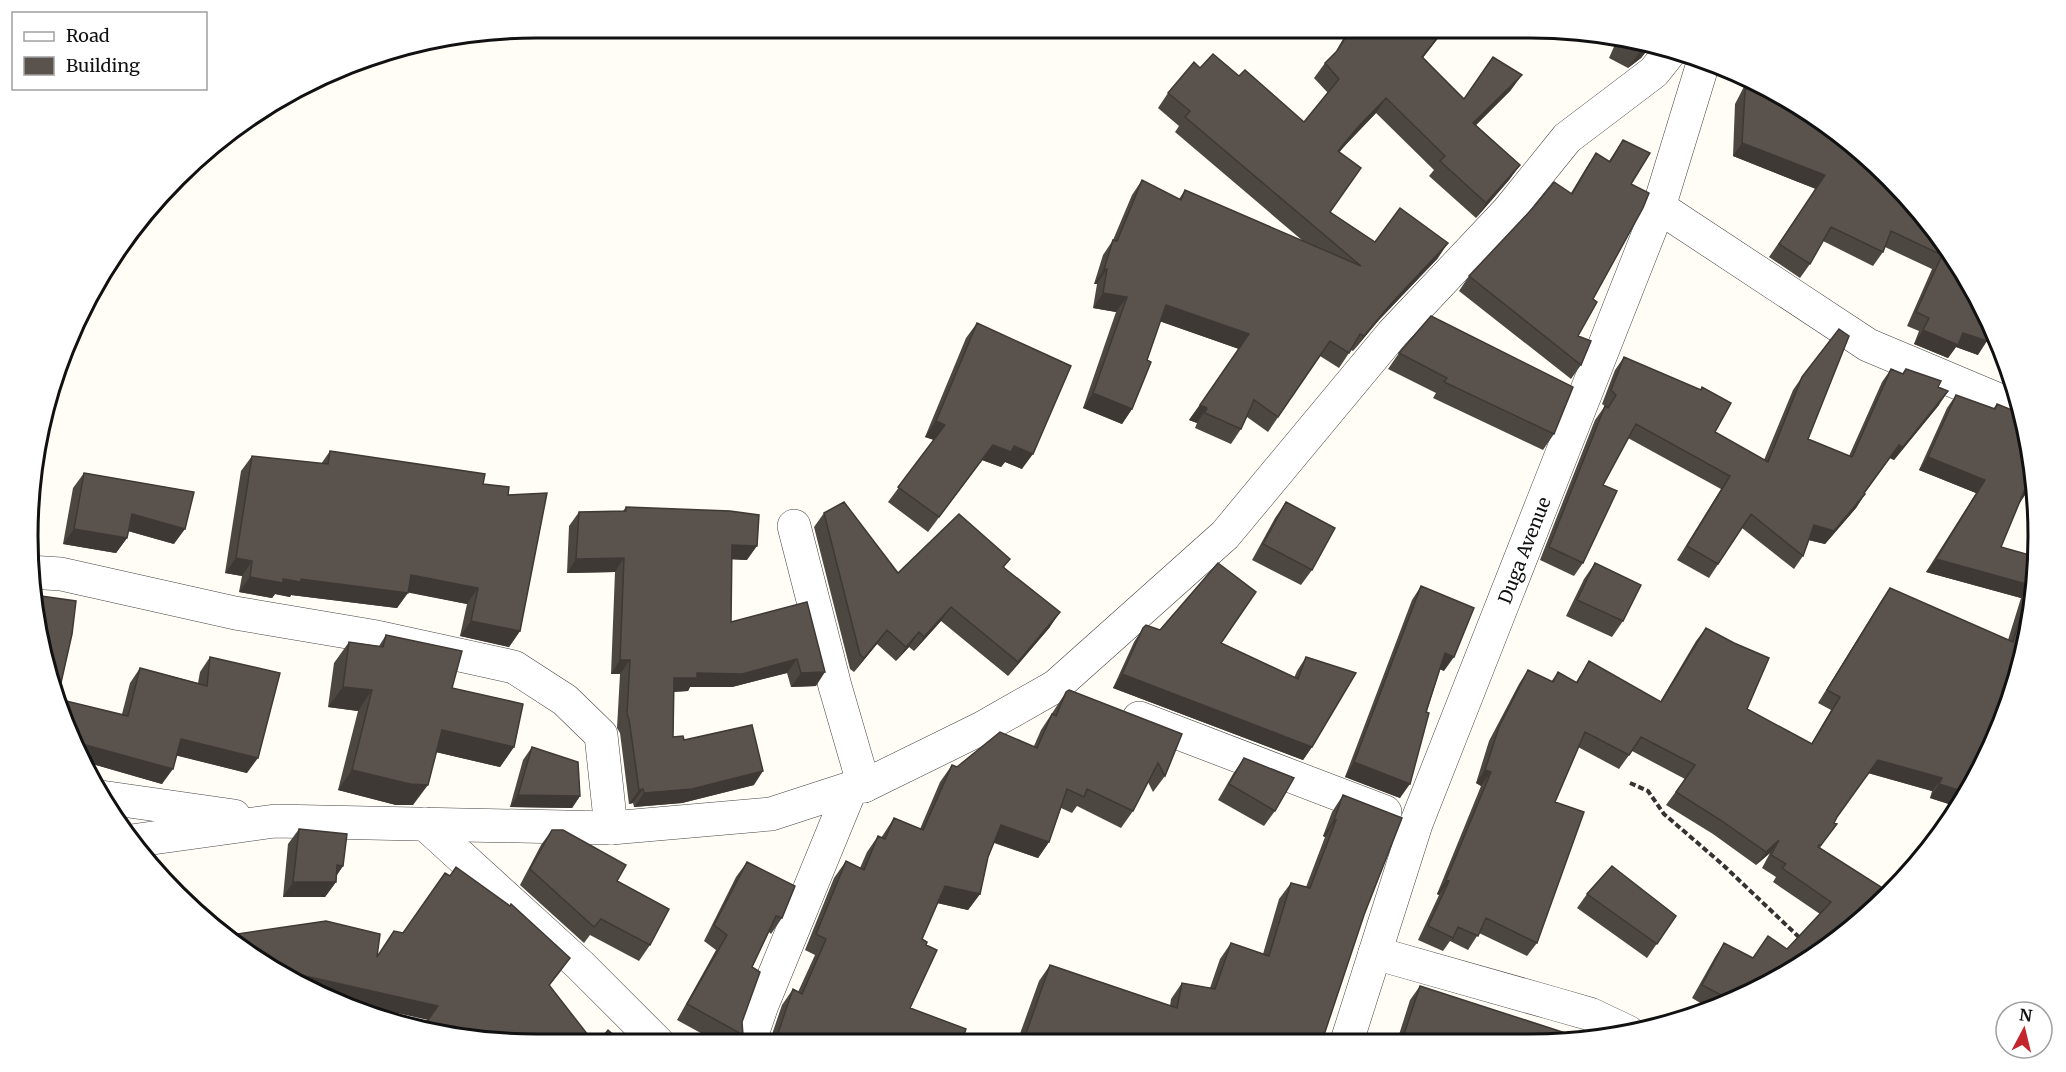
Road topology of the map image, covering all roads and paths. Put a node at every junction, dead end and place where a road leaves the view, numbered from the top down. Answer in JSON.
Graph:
{"nodes":[{"id":1,"x":1666,"y":56,"type":"edge"},
{"id":2,"x":1702,"y":68,"type":"edge"},
{"id":3,"x":1659,"y":207,"type":"junction"},
{"id":4,"x":2011,"y":405,"type":"edge"},
{"id":5,"x":794,"y":526,"type":"dead end"},
{"id":6,"x":39,"y":573,"type":"edge"},
{"id":7,"x":1056,"y":686,"type":"junction"},
{"id":8,"x":1630,"y":783,"type":"dead end"},
{"id":9,"x":858,"y":787,"type":"junction"},
{"id":10,"x":113,"y":799,"type":"edge"},
{"id":11,"x":274,"y":821,"type":"junction"},
{"id":12,"x":425,"y":824,"type":"junction"},
{"id":13,"x":1416,"y":824,"type":"junction"},
{"id":14,"x":611,"y":828,"type":"junction"},
{"id":15,"x":141,"y":840,"type":"edge"},
{"id":16,"x":1810,"y":947,"type":"edge"},
{"id":17,"x":1375,"y":953,"type":"junction"},
{"id":18,"x":1617,"y":1027,"type":"edge"},
{"id":19,"x":649,"y":1034,"type":"edge"},
{"id":20,"x":752,"y":1034,"type":"edge"},
{"id":21,"x":1349,"y":1034,"type":"edge"}],
"edges":[{"from":1,"to":7,"type":"street"},
{"from":2,"to":3,"type":"street","name":"Duga Avenue"},
{"from":3,"to":4,"type":"street"},
{"from":3,"to":13,"type":"street","name":"Duga Avenue"},
{"from":5,"to":9,"type":"street"},
{"from":6,"to":14,"type":"street"},
{"from":7,"to":9,"type":"street"},
{"from":7,"to":13,"type":"street"},
{"from":8,"to":16,"type":"path"},
{"from":9,"to":14,"type":"street"},
{"from":9,"to":20,"type":"street"},
{"from":10,"to":11,"type":"street"},
{"from":11,"to":12,"type":"street"},
{"from":11,"to":15,"type":"street"},
{"from":12,"to":14,"type":"street"},
{"from":12,"to":19,"type":"street"},
{"from":13,"to":17,"type":"street","name":"Duga Avenue"},
{"from":17,"to":18,"type":"street"},
{"from":17,"to":21,"type":"street","name":"Duga Avenue"}]}
